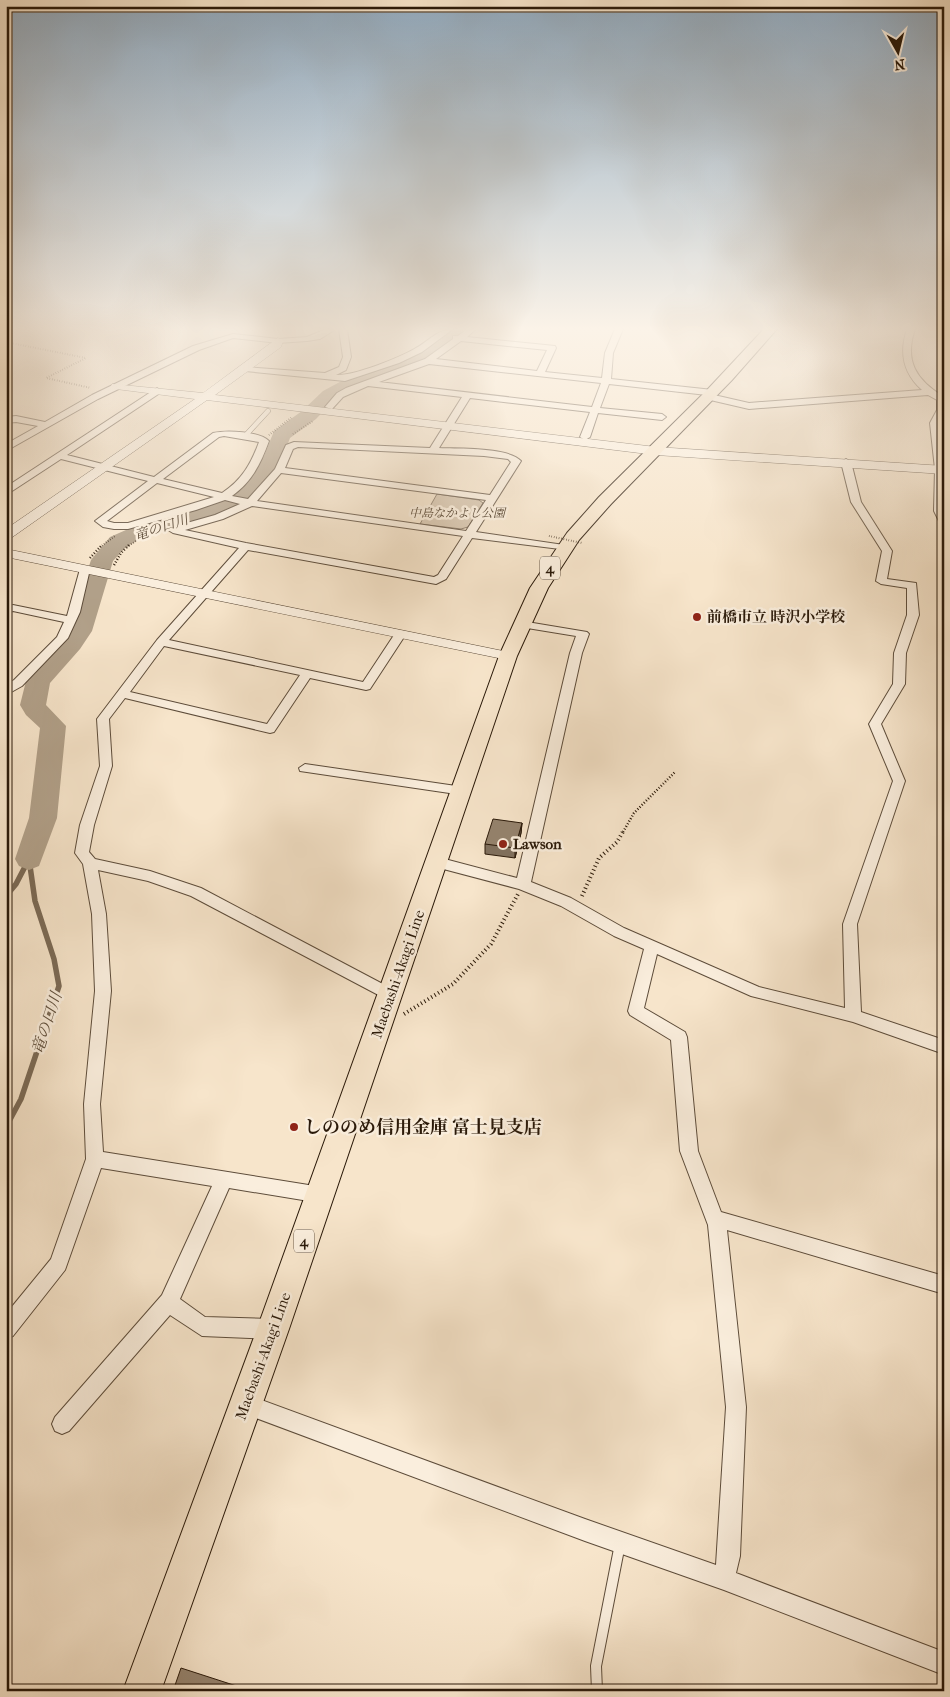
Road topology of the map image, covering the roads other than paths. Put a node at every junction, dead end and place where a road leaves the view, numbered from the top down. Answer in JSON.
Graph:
{"nodes":[{"id":1,"x":77,"y":408,"type":"edge"},
{"id":2,"x":131,"y":408,"type":"edge"},
{"id":3,"x":189,"y":408,"type":"edge"},
{"id":4,"x":283,"y":408,"type":"edge"},
{"id":5,"x":319,"y":408,"type":"edge"},
{"id":6,"x":458,"y":408,"type":"edge"},
{"id":7,"x":580,"y":408,"type":"edge"},
{"id":8,"x":698,"y":408,"type":"edge"},
{"id":9,"x":941,"y":408,"type":"edge"},
{"id":10,"x":595,"y":410,"type":"junction"},
{"id":11,"x":268,"y":411,"type":"dead end"},
{"id":12,"x":313,"y":412,"type":"junction"},
{"id":13,"x":662,"y":417,"type":"dead end"},
{"id":14,"x":6,"y":420,"type":"edge"},
{"id":15,"x":48,"y":425,"type":"junction"},
{"id":16,"x":447,"y":426,"type":"junction"},
{"id":17,"x":245,"y":436,"type":"junction"},
{"id":18,"x":585,"y":437,"type":"dead end"},
{"id":19,"x":6,"y":448,"type":"edge"},
{"id":20,"x":656,"y":450,"type":"junction"},
{"id":21,"x":433,"y":451,"type":"junction"},
{"id":22,"x":59,"y":456,"type":"junction"},
{"id":23,"x":846,"y":462,"type":"junction"},
{"id":24,"x":103,"y":468,"type":"junction"},
{"id":25,"x":279,"y":470,"type":"junction"},
{"id":26,"x":942,"y":470,"type":"edge"},
{"id":27,"x":154,"y":481,"type":"junction"},
{"id":28,"x":6,"y":492,"type":"edge"},
{"id":29,"x":225,"y":497,"type":"junction"},
{"id":30,"x":493,"y":498,"type":"junction"},
{"id":31,"x":248,"y":502,"type":"junction"},
{"id":32,"x":944,"y":521,"type":"edge"},
{"id":33,"x":470,"y":534,"type":"junction"},
{"id":34,"x":6,"y":535,"type":"edge"},
{"id":35,"x":246,"y":546,"type":"junction"},
{"id":36,"x":564,"y":548,"type":"junction"},
{"id":37,"x":6,"y":552,"type":"edge"},
{"id":38,"x":86,"y":567,"type":"junction"},
{"id":39,"x":204,"y":593,"type":"junction"},
{"id":40,"x":6,"y":610,"type":"edge"},
{"id":41,"x":69,"y":620,"type":"junction"},
{"id":42,"x":521,"y":624,"type":"junction"},
{"id":43,"x":400,"y":634,"type":"junction"},
{"id":44,"x":161,"y":642,"type":"junction"},
{"id":45,"x":508,"y":656,"type":"junction"},
{"id":46,"x":307,"y":673,"type":"junction"},
{"id":47,"x":8,"y":688,"type":"edge"},
{"id":48,"x":123,"y":694,"type":"junction"},
{"id":49,"x":305,"y":768,"type":"dead end"},
{"id":50,"x":463,"y":790,"type":"junction"},
{"id":51,"x":90,"y":862,"type":"junction"},
{"id":52,"x":436,"y":862,"type":"junction"},
{"id":53,"x":523,"y":885,"type":"junction"},
{"id":54,"x":652,"y":946,"type":"junction"},
{"id":55,"x":386,"y":1008,"type":"junction"},
{"id":56,"x":853,"y":1016,"type":"junction"},
{"id":57,"x":944,"y":1047,"type":"edge"},
{"id":58,"x":95,"y":1159,"type":"junction"},
{"id":59,"x":224,"y":1179,"type":"junction"},
{"id":60,"x":321,"y":1195,"type":"junction"},
{"id":61,"x":714,"y":1218,"type":"junction"},
{"id":62,"x":944,"y":1285,"type":"edge"},
{"id":63,"x":169,"y":1302,"type":"junction"},
{"id":64,"x":6,"y":1329,"type":"edge"},
{"id":65,"x":273,"y":1329,"type":"junction"},
{"id":66,"x":245,"y":1404,"type":"junction"},
{"id":67,"x":62,"y":1424,"type":"dead end"},
{"id":68,"x":620,"y":1542,"type":"junction"},
{"id":69,"x":724,"y":1578,"type":"junction"},
{"id":70,"x":944,"y":1664,"type":"edge"},
{"id":71,"x":142,"y":1691,"type":"edge"},
{"id":72,"x":597,"y":1691,"type":"edge"}],
"edges":[{"from":1,"to":15,"type":"street"},
{"from":2,"to":22,"type":"street"},
{"from":3,"to":24,"type":"street"},
{"from":4,"to":12,"type":"street"},
{"from":5,"to":12,"type":"street"},
{"from":6,"to":16,"type":"street"},
{"from":7,"to":10,"type":"street"},
{"from":8,"to":20,"type":"main road","name":"Maebashi-Akagi Line","number":"4"},
{"from":9,"to":26,"type":"street"},
{"from":10,"to":13,"type":"street"},
{"from":10,"to":18,"type":"street"},
{"from":11,"to":17,"type":"lane"},
{"from":12,"to":16,"type":"street"},
{"from":14,"to":15,"type":"street"},
{"from":15,"to":19,"type":"street"},
{"from":16,"to":20,"type":"street"},
{"from":16,"to":21,"type":"street"},
{"from":17,"to":27,"type":"street"},
{"from":17,"to":29,"type":"street"},
{"from":20,"to":23,"type":"street"},
{"from":20,"to":36,"type":"main road","name":"Maebashi-Akagi Line","number":"4"},
{"from":21,"to":25,"type":"street"},
{"from":21,"to":30,"type":"street"},
{"from":22,"to":24,"type":"street"},
{"from":22,"to":28,"type":"street"},
{"from":23,"to":26,"type":"street"},
{"from":23,"to":56,"type":"street"},
{"from":24,"to":27,"type":"street"},
{"from":24,"to":34,"type":"street"},
{"from":25,"to":30,"type":"street"},
{"from":25,"to":31,"type":"street"},
{"from":26,"to":32,"type":"street"},
{"from":27,"to":29,"type":"street"},
{"from":27,"to":29,"type":"street"},
{"from":29,"to":31,"type":"street"},
{"from":30,"to":33,"type":"street"},
{"from":31,"to":33,"type":"street"},
{"from":31,"to":35,"type":"street"},
{"from":33,"to":35,"type":"street"},
{"from":33,"to":36,"type":"street"},
{"from":35,"to":39,"type":"street"},
{"from":36,"to":42,"type":"main road","name":"Maebashi-Akagi Line","number":"4"},
{"from":37,"to":38,"type":"street"},
{"from":38,"to":39,"type":"street"},
{"from":38,"to":41,"type":"street"},
{"from":39,"to":43,"type":"street"},
{"from":39,"to":44,"type":"street"},
{"from":40,"to":41,"type":"street"},
{"from":41,"to":47,"type":"street"},
{"from":42,"to":45,"type":"main road","name":"Maebashi-Akagi Line","number":"4"},
{"from":42,"to":53,"type":"street"},
{"from":43,"to":45,"type":"street"},
{"from":43,"to":46,"type":"street"},
{"from":44,"to":46,"type":"street"},
{"from":44,"to":48,"type":"street"},
{"from":45,"to":50,"type":"main road","name":"Maebashi-Akagi Line","number":"4"},
{"from":46,"to":48,"type":"street"},
{"from":48,"to":51,"type":"street"},
{"from":49,"to":50,"type":"street"},
{"from":50,"to":52,"type":"main road","name":"Maebashi-Akagi Line","number":"4"},
{"from":51,"to":55,"type":"street"},
{"from":51,"to":58,"type":"street"},
{"from":52,"to":53,"type":"street"},
{"from":52,"to":55,"type":"main road","name":"Maebashi-Akagi Line","number":"4"},
{"from":53,"to":54,"type":"street"},
{"from":54,"to":56,"type":"street"},
{"from":54,"to":61,"type":"street"},
{"from":55,"to":60,"type":"main road","name":"Maebashi-Akagi Line","number":"4"},
{"from":56,"to":57,"type":"street"},
{"from":58,"to":59,"type":"street"},
{"from":58,"to":64,"type":"street"},
{"from":59,"to":60,"type":"street"},
{"from":59,"to":63,"type":"street"},
{"from":60,"to":65,"type":"main road","name":"Maebashi-Akagi Line","number":"4"},
{"from":61,"to":62,"type":"street"},
{"from":61,"to":69,"type":"street"},
{"from":63,"to":65,"type":"street"},
{"from":63,"to":67,"type":"street"},
{"from":65,"to":66,"type":"main road","name":"Maebashi-Akagi Line","number":"4"},
{"from":66,"to":68,"type":"street"},
{"from":66,"to":71,"type":"main road","name":"Maebashi-Akagi Line","number":"4"},
{"from":68,"to":69,"type":"street"},
{"from":68,"to":72,"type":"lane"},
{"from":69,"to":70,"type":"street"}]}
